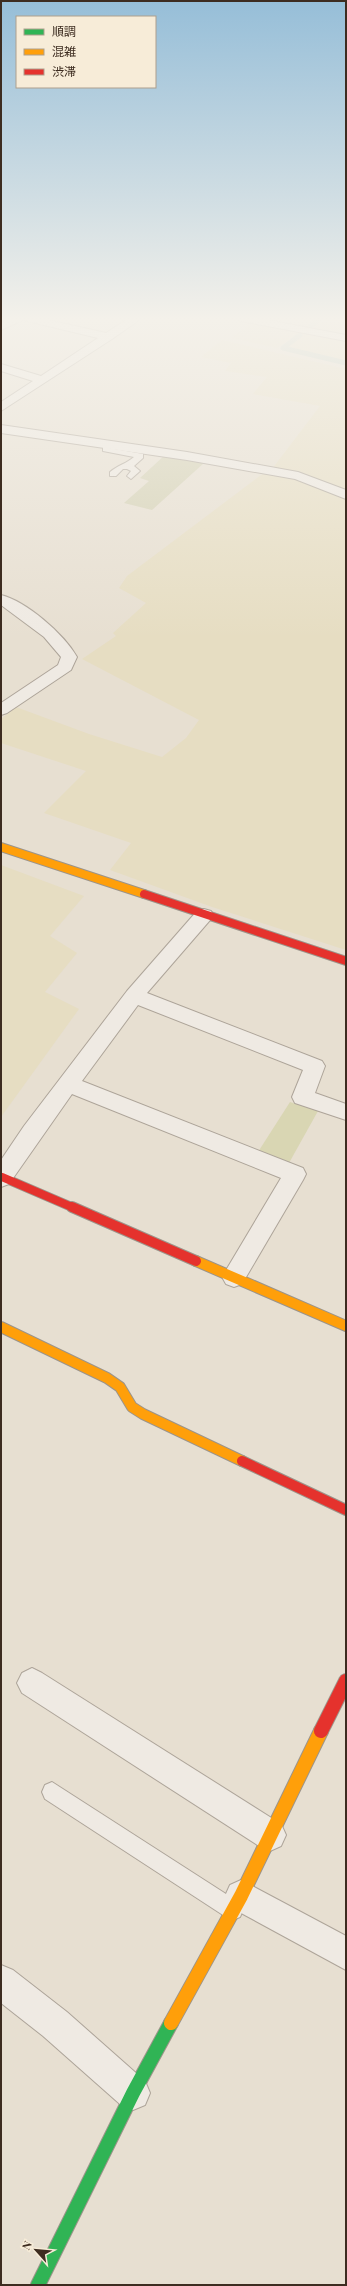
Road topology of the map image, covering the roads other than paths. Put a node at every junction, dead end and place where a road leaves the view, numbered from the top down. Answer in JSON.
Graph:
{"nodes":[{"id":1,"x":1,"y":429,"type":"edge"},
{"id":2,"x":110,"y":446,"type":"junction"},
{"id":3,"x":129,"y":466,"type":"junction"},
{"id":4,"x":113,"y":474,"type":"dead end"},
{"id":5,"x":131,"y":476,"type":"dead end"},
{"id":6,"x":346,"y":495,"type":"edge"},
{"id":7,"x":1,"y":599,"type":"edge"},
{"id":8,"x":1,"y":710,"type":"edge"},
{"id":9,"x":1,"y":847,"type":"edge"},
{"id":10,"x":204,"y":915,"type":"junction"},
{"id":11,"x":346,"y":961,"type":"edge"},
{"id":12,"x":134,"y":996,"type":"junction"},
{"id":13,"x":67,"y":1084,"type":"junction"},
{"id":14,"x":346,"y":1112,"type":"edge"},
{"id":15,"x":2,"y":1177,"type":"edge"},
{"id":16,"x":234,"y":1277,"type":"junction"},
{"id":17,"x":346,"y":1326,"type":"edge"},
{"id":18,"x":1,"y":1327,"type":"edge"},
{"id":19,"x":346,"y":1510,"type":"edge"},
{"id":20,"x":346,"y":1680,"type":"edge"},
{"id":21,"x":32,"y":1683,"type":"dead end"},
{"id":22,"x":52,"y":1792,"type":"dead end"},
{"id":23,"x":270,"y":1835,"type":"junction"},
{"id":24,"x":237,"y":1903,"type":"junction"},
{"id":25,"x":346,"y":1954,"type":"edge"},
{"id":26,"x":1,"y":1982,"type":"edge"},
{"id":27,"x":133,"y":2093,"type":"junction"},
{"id":28,"x":38,"y":2285,"type":"edge"}],
"edges":[{"from":1,"to":2,"type":"street"},
{"from":2,"to":3,"type":"lane"},
{"from":2,"to":6,"type":"street"},
{"from":3,"to":4,"type":"lane"},
{"from":3,"to":5,"type":"lane"},
{"from":7,"to":8,"type":"street"},
{"from":9,"to":10,"type":"street"},
{"from":10,"to":11,"type":"street"},
{"from":10,"to":12,"type":"street"},
{"from":12,"to":13,"type":"street"},
{"from":12,"to":14,"type":"street"},
{"from":13,"to":15,"type":"street"},
{"from":13,"to":16,"type":"street"},
{"from":15,"to":16,"type":"street"},
{"from":16,"to":17,"type":"street"},
{"from":18,"to":19,"type":"street"},
{"from":20,"to":23,"type":"street"},
{"from":21,"to":23,"type":"street"},
{"from":22,"to":24,"type":"lane"},
{"from":23,"to":24,"type":"street"},
{"from":24,"to":25,"type":"street"},
{"from":24,"to":27,"type":"street"},
{"from":26,"to":27,"type":"street"},
{"from":27,"to":28,"type":"street"}]}
